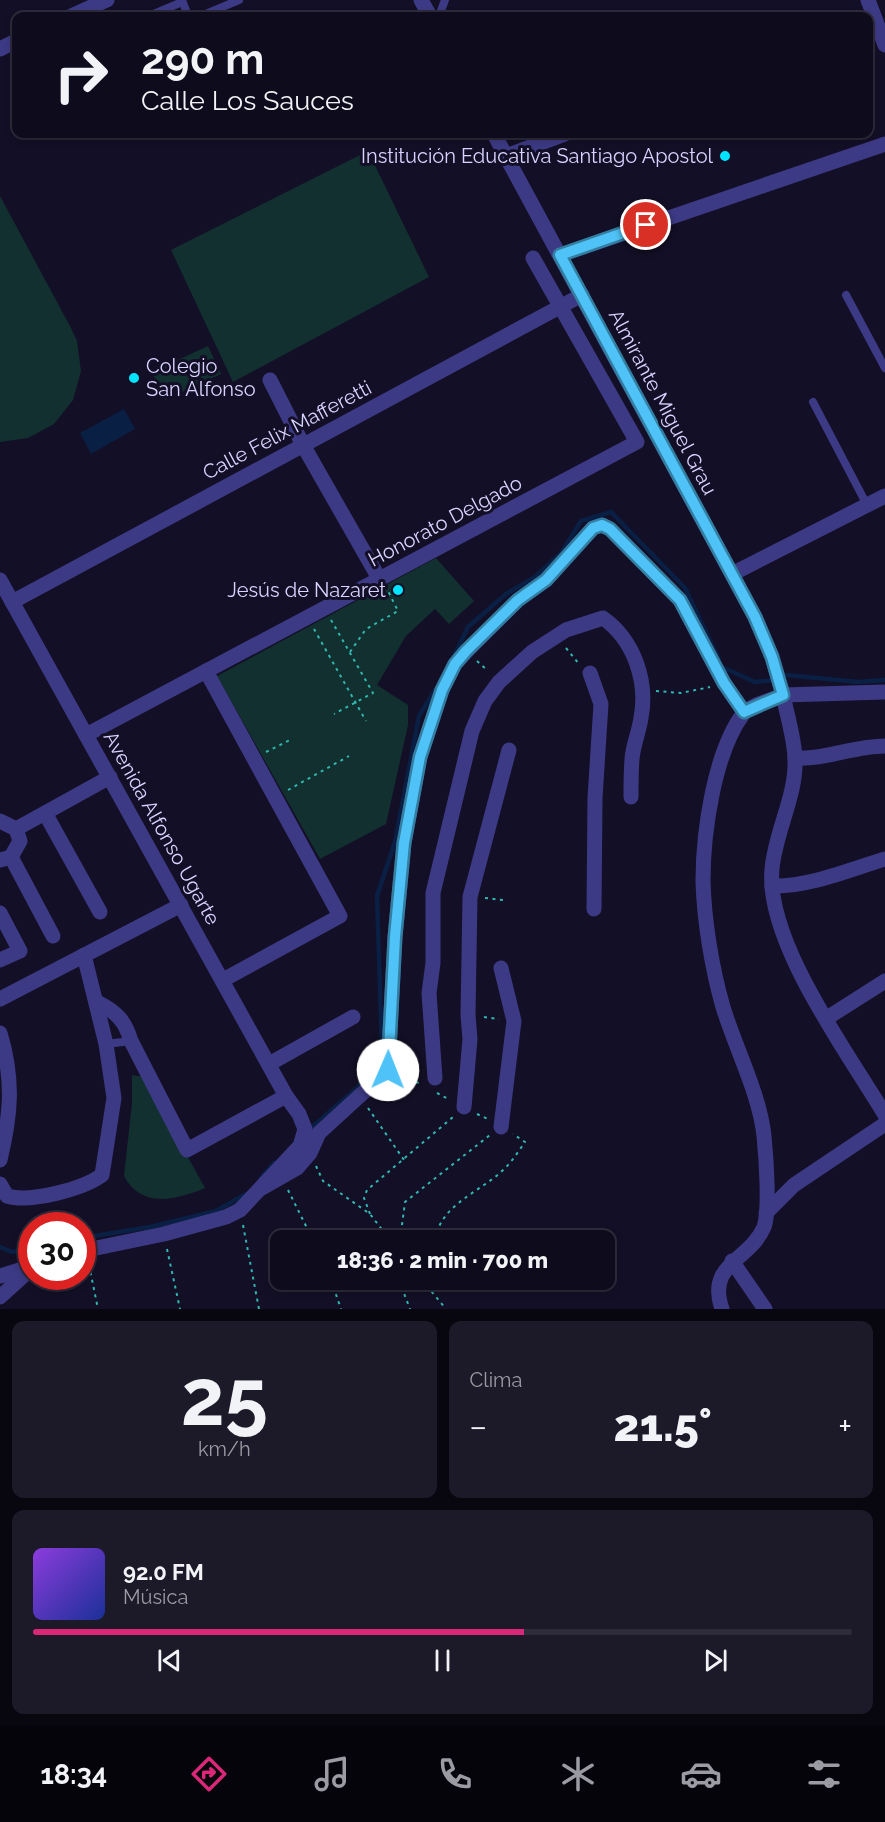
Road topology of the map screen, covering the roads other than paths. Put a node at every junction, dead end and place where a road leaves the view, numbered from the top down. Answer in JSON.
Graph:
{"nodes":[{"id":1,"x":107,"y":0,"type":"edge"},
{"id":2,"x":239,"y":0,"type":"edge"},
{"id":3,"x":182,"y":1,"type":"edge"},
{"id":4,"x":80,"y":12,"type":"edge"},
{"id":5,"x":158,"y":12,"type":"edge"},
{"id":6,"x":210,"y":12,"type":"edge"},
{"id":7,"x":873,"y":13,"type":"edge"},
{"id":8,"x":885,"y":45,"type":"edge"},
{"id":9,"x":496,"y":138,"type":"edge"},
{"id":10,"x":554,"y":138,"type":"edge"},
{"id":11,"x":885,"y":144,"type":"edge"},
{"id":12,"x":506,"y":156,"type":"junction"},
{"id":13,"x":560,"y":255,"type":"junction"},
{"id":14,"x":533,"y":258,"type":"dead end"},
{"id":15,"x":846,"y":295,"type":"dead end"},
{"id":16,"x":582,"y":296,"type":"junction"},
{"id":17,"x":561,"y":307,"type":"junction"},
{"id":18,"x":885,"y":368,"type":"edge"},
{"id":19,"x":270,"y":380,"type":"dead end"},
{"id":20,"x":813,"y":402,"type":"dead end"},
{"id":21,"x":303,"y":445,"type":"junction"},
{"id":22,"x":885,"y":496,"type":"edge"},
{"id":23,"x":867,"y":505,"type":"junction"},
{"id":24,"x":732,"y":574,"type":"junction"},
{"id":25,"x":0,"y":580,"type":"edge"},
{"id":26,"x":383,"y":584,"type":"junction"},
{"id":27,"x":12,"y":602,"type":"junction"},
{"id":28,"x":206,"y":671,"type":"junction"},
{"id":29,"x":590,"y":673,"type":"road end"},
{"id":30,"x":885,"y":692,"type":"edge"},
{"id":31,"x":783,"y":695,"type":"junction"},
{"id":32,"x":744,"y":712,"type":"junction"},
{"id":33,"x":86,"y":735,"type":"junction"},
{"id":34,"x":885,"y":746,"type":"edge"},
{"id":35,"x":509,"y":750,"type":"dead end"},
{"id":36,"x":795,"y":758,"type":"junction"},
{"id":37,"x":110,"y":777,"type":"junction"},
{"id":38,"x":631,"y":797,"type":"dead end"},
{"id":39,"x":45,"y":813,"type":"junction"},
{"id":40,"x":0,"y":822,"type":"edge"},
{"id":41,"x":16,"y":829,"type":"junction"},
{"id":42,"x":6,"y":858,"type":"edge"},
{"id":43,"x":885,"y":860,"type":"edge"},
{"id":44,"x":772,"y":886,"type":"junction"},
{"id":45,"x":181,"y":904,"type":"junction"},
{"id":46,"x":594,"y":909,"type":"dead end"},
{"id":47,"x":100,"y":912,"type":"dead end"},
{"id":48,"x":0,"y":913,"type":"edge"},
{"id":49,"x":53,"y":936,"type":"dead end"},
{"id":50,"x":84,"y":955,"type":"junction"},
{"id":51,"x":0,"y":960,"type":"edge"},
{"id":52,"x":501,"y":968,"type":"dead end"},
{"id":53,"x":223,"y":980,"type":"junction"},
{"id":54,"x":885,"y":981,"type":"edge"},
{"id":55,"x":0,"y":999,"type":"edge"},
{"id":56,"x":97,"y":1002,"type":"junction"},
{"id":57,"x":353,"y":1017,"type":"dead end"},
{"id":58,"x":827,"y":1018,"type":"junction"},
{"id":59,"x":0,"y":1033,"type":"edge"},
{"id":60,"x":131,"y":1041,"type":"junction"},
{"id":61,"x":106,"y":1044,"type":"junction"},
{"id":62,"x":269,"y":1064,"type":"junction"},
{"id":63,"x":435,"y":1078,"type":"dead end"},
{"id":64,"x":286,"y":1096,"type":"junction"},
{"id":65,"x":464,"y":1107,"type":"road end"},
{"id":66,"x":885,"y":1115,"type":"edge"},
{"id":67,"x":885,"y":1124,"type":"edge"},
{"id":68,"x":501,"y":1127,"type":"road end"},
{"id":69,"x":0,"y":1160,"type":"edge"},
{"id":70,"x":0,"y":1184,"type":"edge"},
{"id":71,"x":262,"y":1188,"type":"junction"},
{"id":72,"x":766,"y":1213,"type":"junction"},
{"id":73,"x":96,"y":1248,"type":"edge"},
{"id":74,"x":732,"y":1261,"type":"junction"},
{"id":75,"x":18,"y":1271,"type":"edge"},
{"id":76,"x":0,"y":1276,"type":"edge"},
{"id":77,"x":18,"y":1280,"type":"edge"},
{"id":78,"x":0,"y":1297,"type":"edge"},
{"id":79,"x":722,"y":1309,"type":"edge"},
{"id":80,"x":765,"y":1309,"type":"edge"}],
"edges":[{"from":1,"to":4,"type":"street"},
{"from":2,"to":6,"type":"lane"},
{"from":3,"to":5,"type":"lane"},
{"from":7,"to":8,"type":"street"},
{"from":9,"to":12,"type":"street","name":"Almirante Miguel Grau"},
{"from":10,"to":12,"type":"street"},
{"from":11,"to":13,"type":"street"},
{"from":12,"to":13,"type":"street","name":"Almirante Miguel Grau"},
{"from":13,"to":16,"type":"street","name":"Almirante Miguel Grau"},
{"from":14,"to":17,"type":"street","name":"Honorato Delgado"},
{"from":15,"to":18,"type":"lane"},
{"from":16,"to":17,"type":"street","name":"Calle Felix Mafferetti"},
{"from":16,"to":24,"type":"street","name":"Almirante Miguel Grau"},
{"from":17,"to":21,"type":"street","name":"Calle Felix Mafferetti"},
{"from":17,"to":26,"type":"street","name":"Honorato Delgado"},
{"from":19,"to":21,"type":"street"},
{"from":20,"to":23,"type":"lane"},
{"from":21,"to":26,"type":"street"},
{"from":21,"to":27,"type":"street","name":"Calle Felix Mafferetti"},
{"from":22,"to":23,"type":"street"},
{"from":23,"to":24,"type":"street"},
{"from":24,"to":31,"type":"street","name":"Almirante Miguel Grau"},
{"from":25,"to":27,"type":"street","name":"Avenida Alfonso Ugarte"},
{"from":26,"to":28,"type":"street","name":"Honorato Delgado"},
{"from":27,"to":33,"type":"street","name":"Avenida Alfonso Ugarte"},
{"from":28,"to":33,"type":"street","name":"Honorato Delgado"},
{"from":28,"to":53,"type":"street"},
{"from":29,"to":46,"type":"street"},
{"from":30,"to":31,"type":"street"},
{"from":31,"to":32,"type":"street"},
{"from":31,"to":36,"type":"street","name":"Almirante Miguel Grau"},
{"from":32,"to":71,"type":"street"},
{"from":32,"to":72,"type":"street"},
{"from":33,"to":37,"type":"street","name":"Avenida Alfonso Ugarte"},
{"from":34,"to":36,"type":"street"},
{"from":35,"to":65,"type":"street"},
{"from":36,"to":44,"type":"street","name":"Almirante Miguel Grau"},
{"from":37,"to":39,"type":"street"},
{"from":37,"to":45,"type":"street","name":"Avenida Alfonso Ugarte"},
{"from":38,"to":63,"type":"street"},
{"from":39,"to":41,"type":"street"},
{"from":39,"to":47,"type":"street"},
{"from":40,"to":41,"type":"street"},
{"from":41,"to":42,"type":"street"},
{"from":42,"to":49,"type":"street"},
{"from":43,"to":44,"type":"street"},
{"from":44,"to":58,"type":"street","name":"Almirante Miguel Grau"},
{"from":45,"to":50,"type":"street"},
{"from":45,"to":53,"type":"street","name":"Avenida Alfonso Ugarte"},
{"from":48,"to":51,"type":"street"},
{"from":50,"to":55,"type":"street"},
{"from":50,"to":56,"type":"street"},
{"from":52,"to":68,"type":"street"},
{"from":53,"to":62,"type":"street","name":"Avenida Alfonso Ugarte"},
{"from":54,"to":58,"type":"street"},
{"from":56,"to":60,"type":"street"},
{"from":56,"to":61,"type":"street"},
{"from":57,"to":62,"type":"street"},
{"from":58,"to":66,"type":"street","name":"Almirante Miguel Grau"},
{"from":59,"to":69,"type":"street"},
{"from":60,"to":61,"type":"lane"},
{"from":60,"to":64,"type":"street"},
{"from":61,"to":70,"type":"street"},
{"from":62,"to":64,"type":"street","name":"Avenida Alfonso Ugarte"},
{"from":64,"to":71,"type":"street","name":"Avenida Alfonso Ugarte"},
{"from":67,"to":72,"type":"street"},
{"from":71,"to":73,"type":"street","name":"Avenida Alfonso Ugarte"},
{"from":72,"to":74,"type":"street"},
{"from":74,"to":79,"type":"street"},
{"from":74,"to":80,"type":"street"},
{"from":75,"to":76,"type":"street"},
{"from":77,"to":78,"type":"street"}]}
